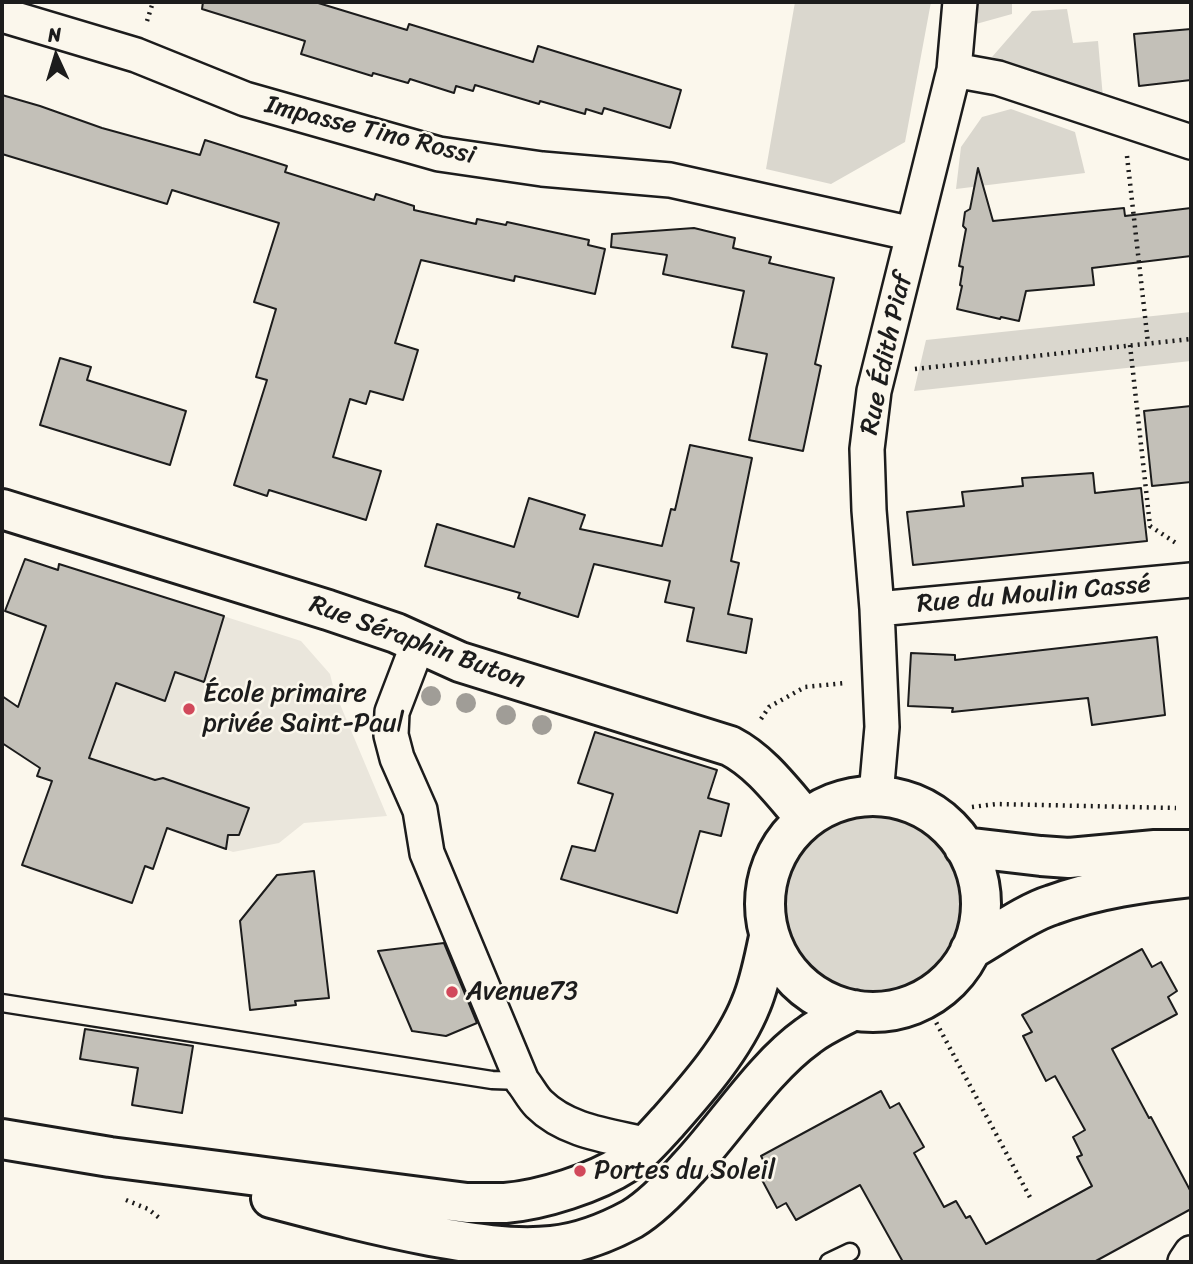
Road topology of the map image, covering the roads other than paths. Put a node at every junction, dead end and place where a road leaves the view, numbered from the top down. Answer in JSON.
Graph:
{"nodes":[{"id":1,"x":960,"y":2,"type":"edge"},
{"id":2,"x":2,"y":15,"type":"edge"},
{"id":3,"x":954,"y":70,"type":"junction"},
{"id":4,"x":1191,"y":142,"type":"edge"},
{"id":5,"x":913,"y":234,"type":"junction"},
{"id":6,"x":2,"y":509,"type":"edge"},
{"id":7,"x":1191,"y":580,"type":"edge"},
{"id":8,"x":877,"y":609,"type":"junction"},
{"id":9,"x":418,"y":644,"type":"junction"},
{"id":10,"x":876,"y":795,"type":"junction"},
{"id":11,"x":806,"y":819,"type":"junction"},
{"id":12,"x":964,"y":847,"type":"junction"},
{"id":13,"x":1191,"y":850,"type":"edge"},
{"id":14,"x":1191,"y":877,"type":"edge"},
{"id":15,"x":769,"y":937,"type":"junction"},
{"id":16,"x":970,"y":950,"type":"junction"},
{"id":17,"x":2,"y":1003,"type":"edge"},
{"id":18,"x":854,"y":1010,"type":"junction"},
{"id":19,"x":522,"y":1081,"type":"junction"},
{"id":20,"x":2,"y":1139,"type":"edge"},
{"id":21,"x":648,"y":1145,"type":"junction"},
{"id":22,"x":110,"y":1157,"type":"junction"},
{"id":23,"x":595,"y":1179,"type":"junction"},
{"id":24,"x":613,"y":1246,"type":"edge"},
{"id":25,"x":850,"y":1252,"type":"dead end"},
{"id":26,"x":1191,"y":1253,"type":"edge"},
{"id":27,"x":830,"y":1262,"type":"edge"},
{"id":28,"x":1185,"y":1262,"type":"edge"}],
"edges":[{"from":1,"to":3,"type":"street","name":"Rue Édith Piaf"},
{"from":2,"to":5,"type":"street","name":"Impasse Tino Rossi"},
{"from":3,"to":4,"type":"street"},
{"from":3,"to":5,"type":"street","name":"Rue Édith Piaf"},
{"from":5,"to":8,"type":"street","name":"Rue Édith Piaf"},
{"from":6,"to":9,"type":"main road","name":"Rue Séraphin Buton"},
{"from":7,"to":8,"type":"street","name":"Rue du Moulin Cassé"},
{"from":8,"to":10,"type":"street","name":"Rue Édith Piaf"},
{"from":9,"to":11,"type":"main road","name":"Rue Séraphin Buton"},
{"from":9,"to":19,"type":"street"},
{"from":10,"to":11,"type":"main road"},
{"from":10,"to":12,"type":"main road"},
{"from":11,"to":15,"type":"main road"},
{"from":12,"to":13,"type":"main road"},
{"from":12,"to":16,"type":"main road"},
{"from":14,"to":16,"type":"main road"},
{"from":15,"to":18,"type":"main road"},
{"from":15,"to":21,"type":"main road"},
{"from":16,"to":18,"type":"main road"},
{"from":17,"to":19,"type":"lane"},
{"from":18,"to":24,"type":"main road"},
{"from":19,"to":21,"type":"street"},
{"from":20,"to":22,"type":"main road"},
{"from":21,"to":23,"type":"main road"},
{"from":22,"to":23,"type":"main road"},
{"from":22,"to":24,"type":"main road"},
{"from":23,"to":24,"type":"main road"},
{"from":25,"to":27,"type":"lane"},
{"from":26,"to":28,"type":"street"}]}
